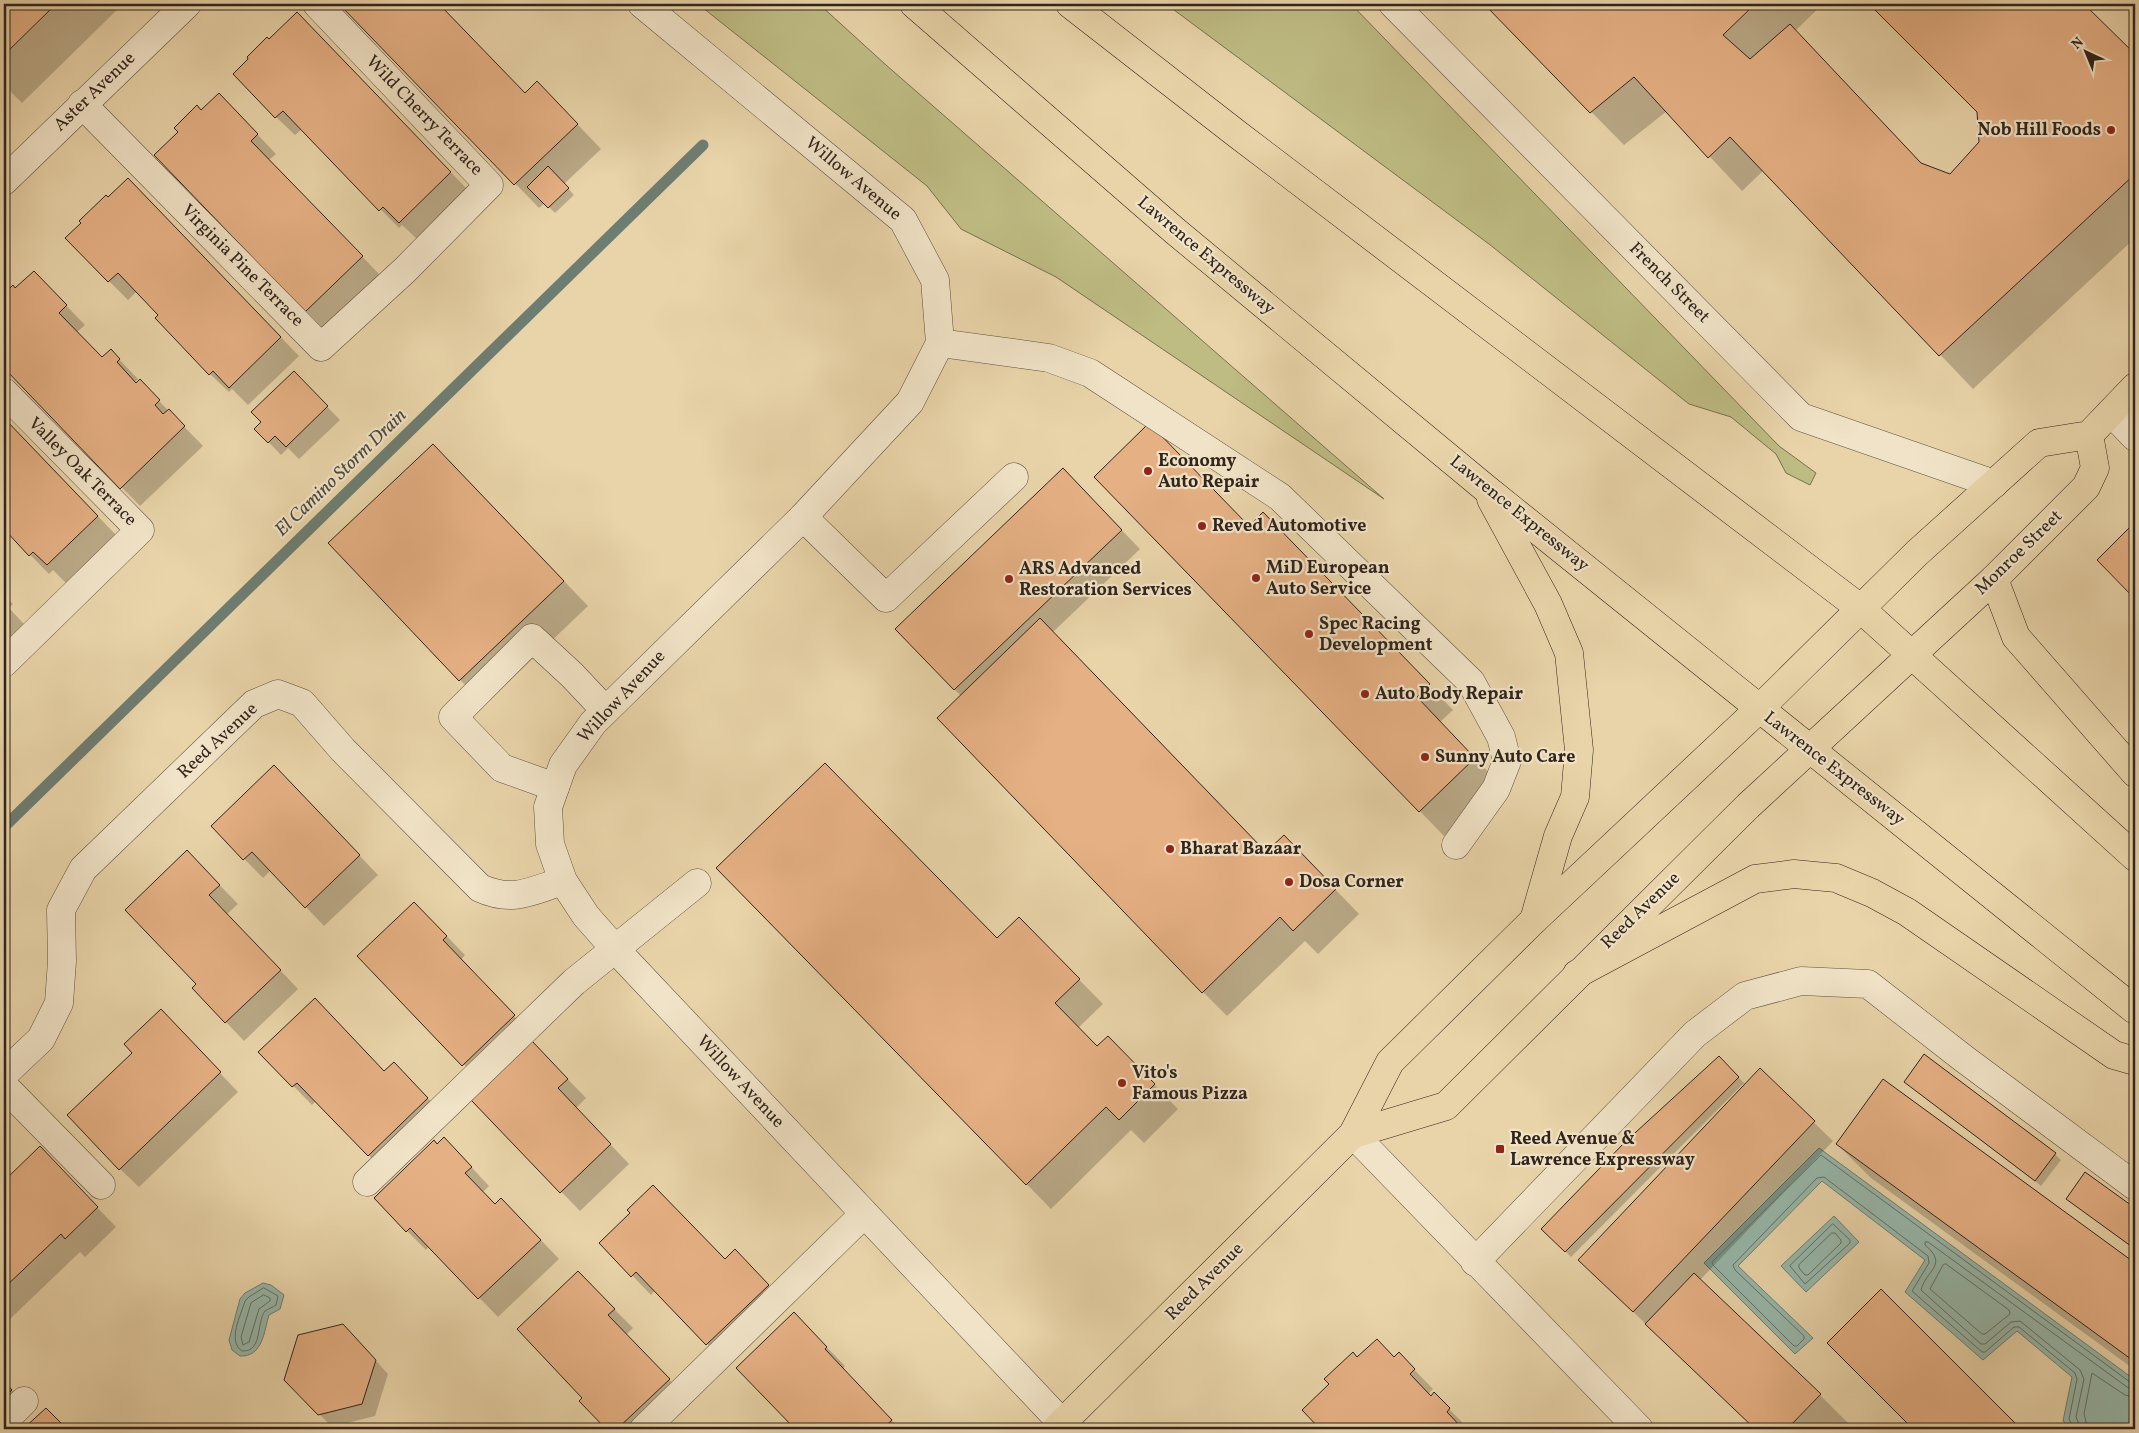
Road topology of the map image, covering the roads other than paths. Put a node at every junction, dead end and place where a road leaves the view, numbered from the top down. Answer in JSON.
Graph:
{"nodes":[{"id":1,"x":186,"y":4,"type":"edge"},
{"id":2,"x":317,"y":4,"type":"edge"},
{"id":3,"x":642,"y":4,"type":"edge"},
{"id":4,"x":914,"y":4,"type":"edge"},
{"id":5,"x":1070,"y":4,"type":"edge"},
{"id":6,"x":1393,"y":4,"type":"edge"},
{"id":7,"x":82,"y":104,"type":"junction"},
{"id":8,"x":4,"y":181,"type":"edge"},
{"id":9,"x":405,"y":270,"type":"joint"},
{"id":10,"x":940,"y":343,"type":"junction"},
{"id":11,"x":2135,"y":387,"type":"edge"},
{"id":12,"x":4,"y":392,"type":"edge"},
{"id":13,"x":2111,"y":412,"type":"junction"},
{"id":14,"x":2089,"y":435,"type":"junction"},
{"id":15,"x":2135,"y":437,"type":"edge"},
{"id":16,"x":1014,"y":477,"type":"dead end"},
{"id":17,"x":1994,"y":484,"type":"junction"},
{"id":18,"x":1484,"y":487,"type":"junction"},
{"id":19,"x":802,"y":517,"type":"junction"},
{"id":20,"x":1994,"y":579,"type":"junction"},
{"id":21,"x":1860,"y":608,"type":"junction"},
{"id":22,"x":1912,"y":655,"type":"junction"},
{"id":23,"x":4,"y":663,"type":"edge"},
{"id":24,"x":605,"y":710,"type":"junction"},
{"id":25,"x":1759,"y":710,"type":"junction"},
{"id":26,"x":1810,"y":750,"type":"junction"},
{"id":27,"x":2135,"y":773,"type":"edge"},
{"id":28,"x":555,"y":787,"type":"junction"},
{"id":29,"x":1456,"y":845,"type":"dead end"},
{"id":30,"x":2135,"y":856,"type":"edge"},
{"id":31,"x":563,"y":881,"type":"junction"},
{"id":32,"x":698,"y":884,"type":"dead end"},
{"id":33,"x":1534,"y":920,"type":"junction"},
{"id":34,"x":616,"y":950,"type":"junction"},
{"id":35,"x":1578,"y":974,"type":"junction"},
{"id":36,"x":2135,"y":1010,"type":"edge"},
{"id":37,"x":2135,"y":1061,"type":"edge"},
{"id":38,"x":7,"y":1068,"type":"edge"},
{"id":39,"x":1353,"y":1134,"type":"junction"},
{"id":40,"x":367,"y":1182,"type":"dead end"},
{"id":41,"x":101,"y":1185,"type":"dead end"},
{"id":42,"x":2135,"y":1186,"type":"edge"},
{"id":43,"x":864,"y":1214,"type":"junction"},
{"id":44,"x":1475,"y":1262,"type":"junction"},
{"id":45,"x":24,"y":1401,"type":"dead end"},
{"id":46,"x":4,"y":1421,"type":"edge"},
{"id":47,"x":1059,"y":1426,"type":"edge"},
{"id":48,"x":644,"y":1429,"type":"edge"},
{"id":49,"x":1640,"y":1429,"type":"edge"}],
"edges":[{"from":1,"to":7,"type":"street","name":"Aster Avenue"},
{"from":2,"to":9,"type":"street","name":"Wild Cherry Terrace"},
{"from":3,"to":10,"type":"street","name":"Willow Avenue"},
{"from":4,"to":18,"type":"main road","name":"Lawrence Expressway"},
{"from":5,"to":21,"type":"main road"},
{"from":6,"to":17,"type":"street","name":"French Street"},
{"from":7,"to":8,"type":"street","name":"Aster Avenue"},
{"from":7,"to":9,"type":"street","name":"Virginia Pine Terrace"},
{"from":10,"to":19,"type":"street","name":"Willow Avenue"},
{"from":10,"to":29,"type":"street"},
{"from":11,"to":13,"type":"main road"},
{"from":12,"to":23,"type":"street","name":"Valley Oak Terrace"},
{"from":13,"to":14,"type":"main road"},
{"from":13,"to":15,"type":"street"},
{"from":14,"to":17,"type":"main road"},
{"from":14,"to":20,"type":"main road","name":"Monroe Street"},
{"from":16,"to":19,"type":"street"},
{"from":17,"to":21,"type":"main road"},
{"from":18,"to":25,"type":"main road","name":"Lawrence Expressway"},
{"from":18,"to":33,"type":"main road"},
{"from":19,"to":24,"type":"street","name":"Willow Avenue"},
{"from":20,"to":22,"type":"main road","name":"Monroe Street"},
{"from":20,"to":27,"type":"main road"},
{"from":21,"to":22,"type":"main road"},
{"from":21,"to":25,"type":"main road","name":"Reed Avenue"},
{"from":22,"to":26,"type":"main road","name":"Reed Avenue"},
{"from":22,"to":30,"type":"main road"},
{"from":24,"to":28,"type":"street","name":"Willow Avenue"},
{"from":24,"to":28,"type":"street"},
{"from":25,"to":26,"type":"main road","name":"Lawrence Expressway"},
{"from":25,"to":33,"type":"main road","name":"Reed Avenue"},
{"from":26,"to":35,"type":"main road","name":"Reed Avenue"},
{"from":26,"to":36,"type":"main road","name":"Lawrence Expressway"},
{"from":28,"to":31,"type":"street","name":"Willow Avenue"},
{"from":31,"to":34,"type":"street","name":"Willow Avenue"},
{"from":31,"to":38,"type":"street","name":"Reed Avenue"},
{"from":32,"to":34,"type":"street"},
{"from":33,"to":39,"type":"main road","name":"Reed Avenue"},
{"from":34,"to":40,"type":"street"},
{"from":34,"to":43,"type":"street","name":"Willow Avenue"},
{"from":35,"to":37,"type":"main road"},
{"from":35,"to":39,"type":"main road","name":"Reed Avenue"},
{"from":38,"to":41,"type":"street"},
{"from":39,"to":44,"type":"street"},
{"from":39,"to":47,"type":"main road","name":"Reed Avenue"},
{"from":42,"to":44,"type":"street"},
{"from":43,"to":47,"type":"street","name":"Willow Avenue"},
{"from":43,"to":48,"type":"street"},
{"from":44,"to":49,"type":"street"},
{"from":45,"to":46,"type":"street"}]}
